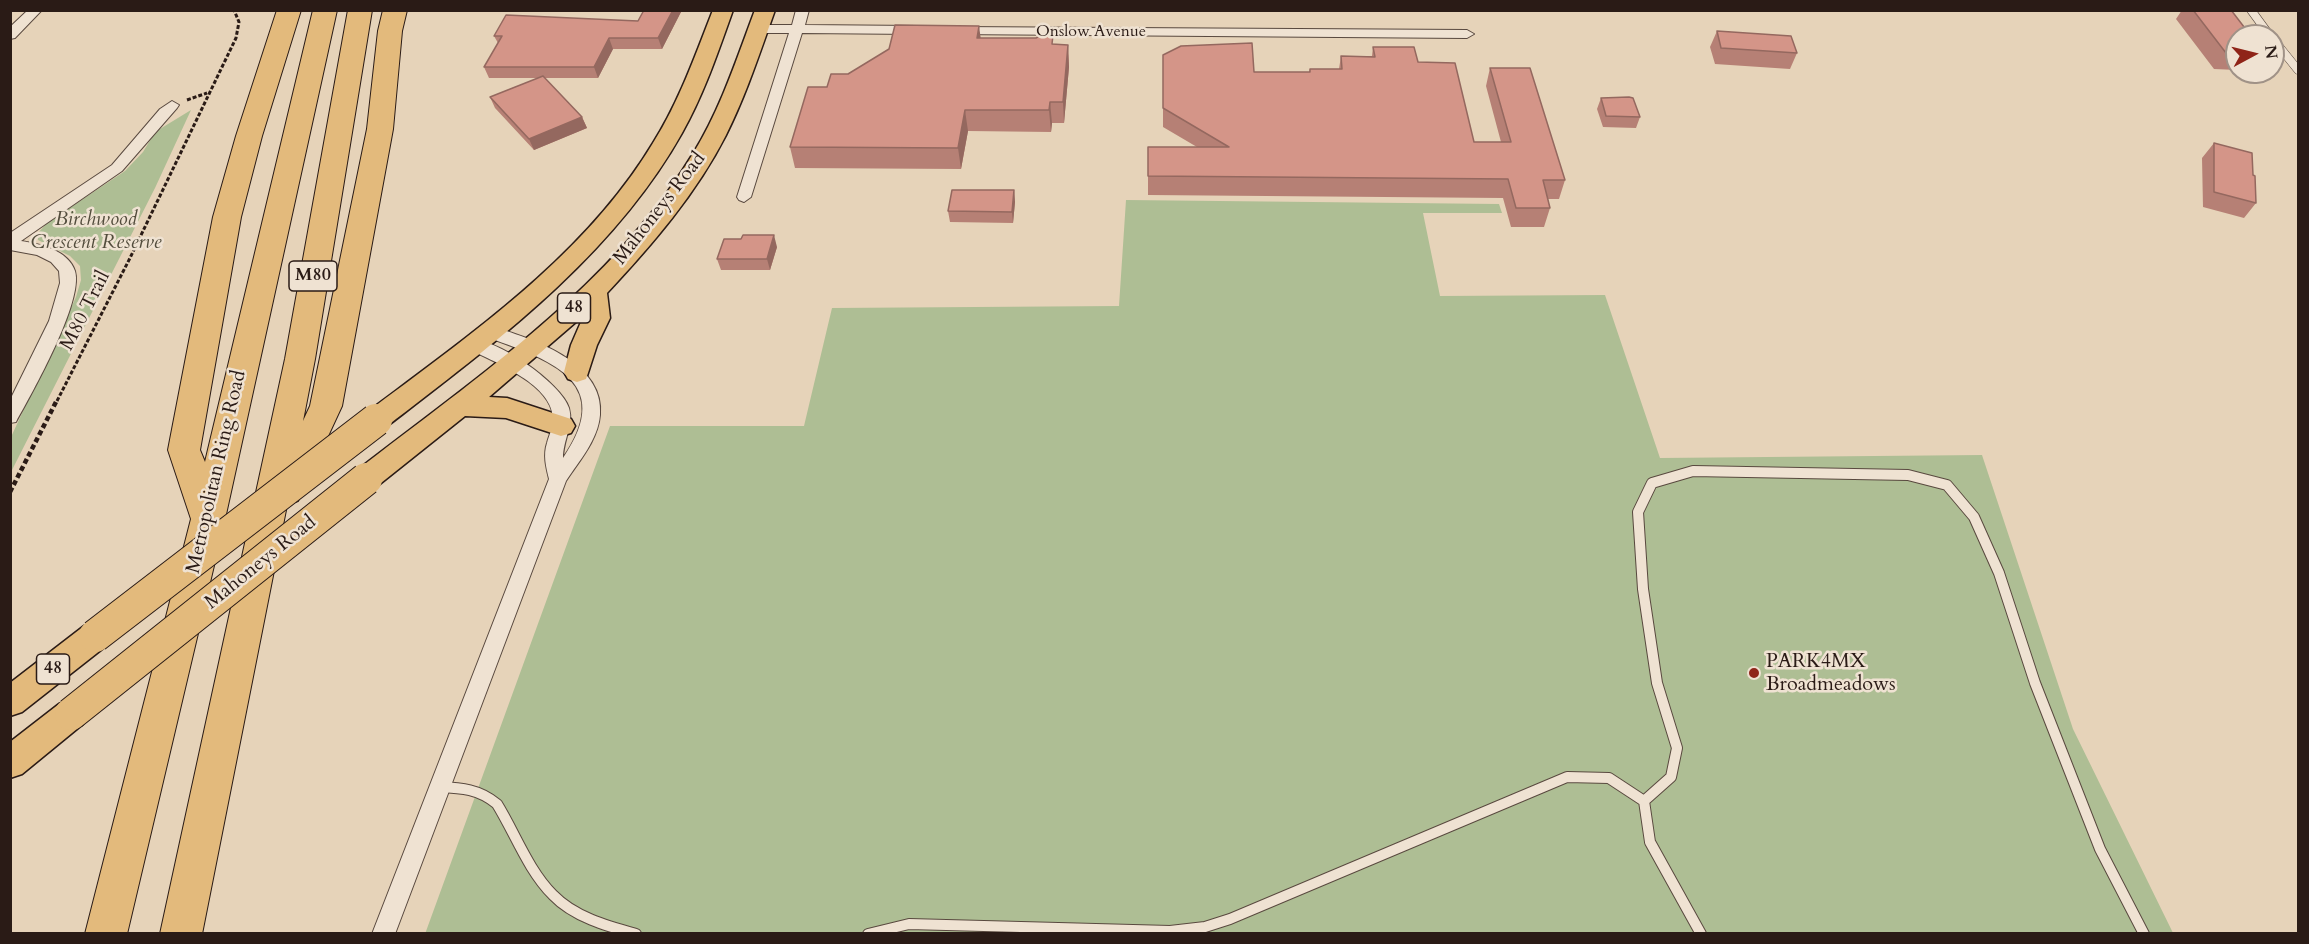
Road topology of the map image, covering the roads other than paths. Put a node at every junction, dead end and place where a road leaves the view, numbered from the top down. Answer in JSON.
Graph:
{"nodes":[{"id":1,"x":36,"y":10,"type":"edge"},
{"id":2,"x":289,"y":10,"type":"edge"},
{"id":3,"x":325,"y":10,"type":"edge"},
{"id":4,"x":360,"y":10,"type":"edge"},
{"id":5,"x":395,"y":10,"type":"edge"},
{"id":6,"x":803,"y":10,"type":"edge"},
{"id":7,"x":2251,"y":10,"type":"edge"},
{"id":8,"x":720,"y":20,"type":"edge"},
{"id":9,"x":761,"y":20,"type":"edge"},
{"id":10,"x":2262,"y":24,"type":"edge"},
{"id":11,"x":797,"y":29,"type":"junction"},
{"id":12,"x":1467,"y":34,"type":"dead end"},
{"id":13,"x":10,"y":35,"type":"edge"},
{"id":14,"x":2285,"y":54,"type":"edge"},
{"id":15,"x":2298,"y":70,"type":"edge"},
{"id":16,"x":172,"y":105,"type":"road end"},
{"id":17,"x":744,"y":197,"type":"dead end"},
{"id":18,"x":10,"y":243,"type":"edge"},
{"id":19,"x":594,"y":289,"type":"junction"},
{"id":20,"x":482,"y":338,"type":"junction"},
{"id":21,"x":520,"y":355,"type":"junction"},
{"id":22,"x":577,"y":372,"type":"junction"},
{"id":23,"x":457,"y":406,"type":"junction"},
{"id":24,"x":10,"y":417,"type":"edge"},
{"id":25,"x":561,"y":426,"type":"junction"},
{"id":26,"x":558,"y":479,"type":"junction"},
{"id":27,"x":207,"y":519,"type":"junction"},
{"id":28,"x":263,"y":542,"type":"junction"},
{"id":29,"x":10,"y":702,"type":"edge"},
{"id":30,"x":10,"y":763,"type":"edge"},
{"id":31,"x":439,"y":787,"type":"junction"},
{"id":32,"x":1644,"y":801,"type":"junction"},
{"id":33,"x":106,"y":933,"type":"edge"},
{"id":34,"x":181,"y":933,"type":"edge"},
{"id":35,"x":382,"y":933,"type":"edge"},
{"id":36,"x":636,"y":933,"type":"edge"},
{"id":37,"x":868,"y":933,"type":"edge"},
{"id":38,"x":1701,"y":933,"type":"edge"},
{"id":39,"x":2144,"y":933,"type":"edge"}],
"edges":[{"from":1,"to":13,"type":"street"},
{"from":2,"to":27,"type":"highway"},
{"from":3,"to":27,"type":"highway","name":"Metropolitan Ring Road","number":"M80"},
{"from":4,"to":28,"type":"highway","number":"M80"},
{"from":5,"to":28,"type":"highway"},
{"from":6,"to":11,"type":"street"},
{"from":7,"to":10,"type":"lane"},
{"from":8,"to":9,"type":"main road","name":"Onslow Avenue"},
{"from":8,"to":20,"type":"main road","name":"Mahoneys Road","number":"48"},
{"from":9,"to":11,"type":"street","name":"Onslow Avenue"},
{"from":9,"to":19,"type":"main road","name":"Mahoneys Road","number":"48"},
{"from":11,"to":12,"type":"street","name":"Onslow Avenue"},
{"from":11,"to":17,"type":"street"},
{"from":14,"to":15,"type":"lane"},
{"from":16,"to":18,"type":"street"},
{"from":18,"to":24,"type":"street"},
{"from":19,"to":21,"type":"main road","name":"Mahoneys Road","number":"48"},
{"from":19,"to":22,"type":"main road"},
{"from":20,"to":21,"type":"street"},
{"from":20,"to":21,"type":"street"},
{"from":20,"to":29,"type":"main road","name":"Mahoneys Road","number":"48","bridge":true},
{"from":21,"to":22,"type":"street"},
{"from":21,"to":23,"type":"main road","name":"Mahoneys Road","number":"48"},
{"from":21,"to":25,"type":"street"},
{"from":22,"to":26,"type":"street"},
{"from":23,"to":25,"type":"main road"},
{"from":23,"to":30,"type":"main road","name":"Mahoneys Road","number":"48","bridge":true},
{"from":25,"to":26,"type":"street"},
{"from":26,"to":31,"type":"street"},
{"from":27,"to":33,"type":"highway","name":"Metropolitan Ring Road","number":"M80"},
{"from":28,"to":34,"type":"highway","number":"M80"},
{"from":31,"to":35,"type":"street"},
{"from":31,"to":36,"type":"lane"},
{"from":32,"to":37,"type":"lane"},
{"from":32,"to":38,"type":"lane"},
{"from":32,"to":39,"type":"lane"}]}
